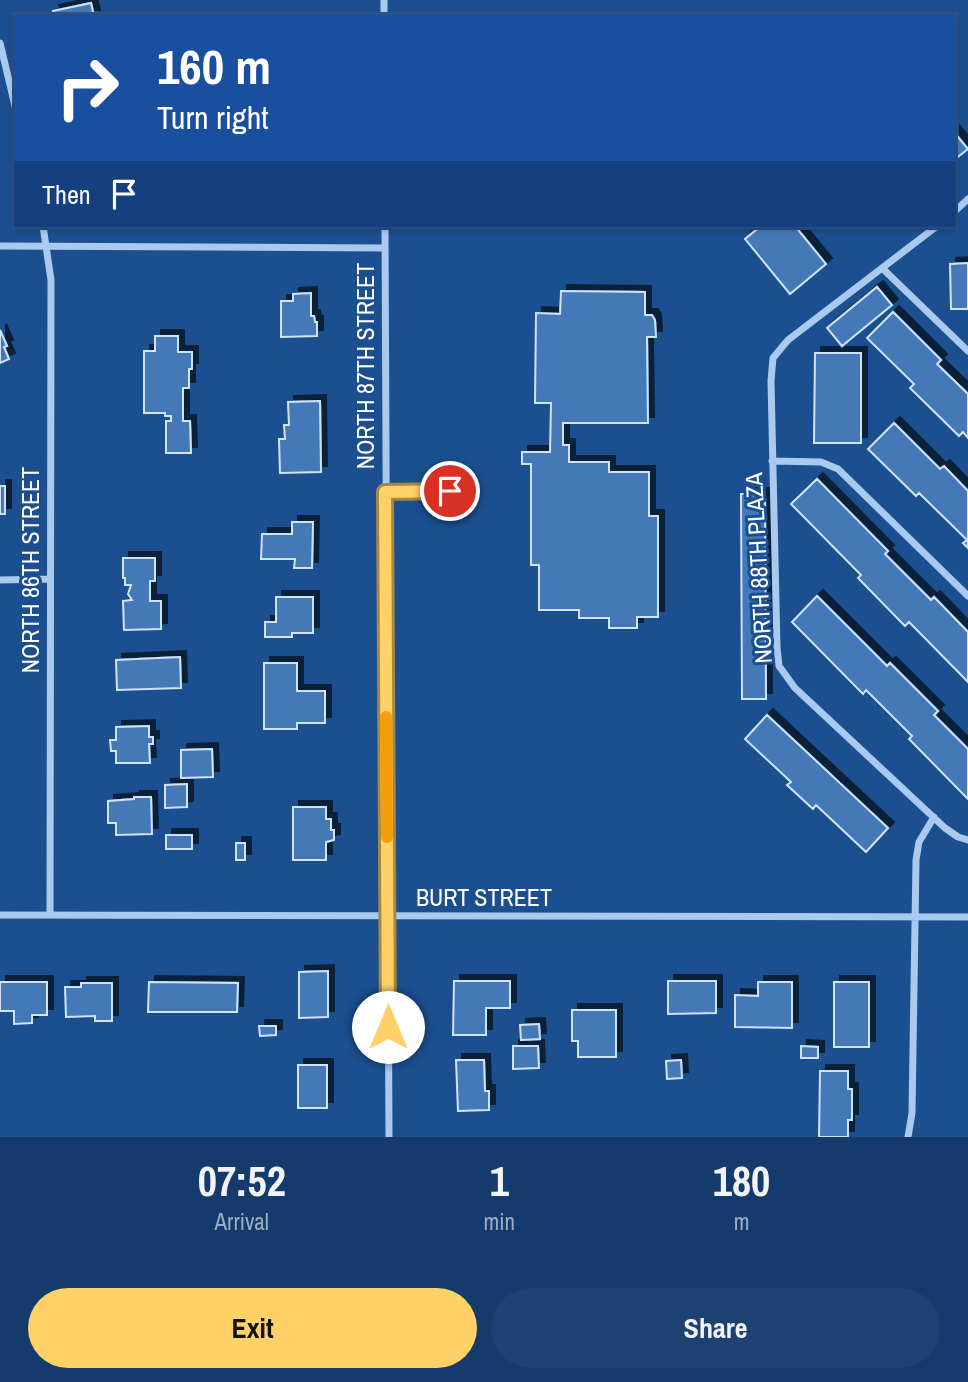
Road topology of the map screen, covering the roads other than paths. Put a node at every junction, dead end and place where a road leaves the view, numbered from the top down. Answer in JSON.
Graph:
{"nodes":[{"id":1,"x":0,"y":43,"type":"edge"},
{"id":2,"x":14,"y":102,"type":"edge"},
{"id":3,"x":44,"y":228,"type":"edge"},
{"id":4,"x":385,"y":228,"type":"edge"},
{"id":5,"x":934,"y":228,"type":"edge"},
{"id":6,"x":0,"y":246,"type":"edge"},
{"id":7,"x":48,"y":246,"type":"junction"},
{"id":8,"x":385,"y":248,"type":"junction"},
{"id":9,"x":882,"y":268,"type":"junction"},
{"id":10,"x":968,"y":351,"type":"edge"},
{"id":11,"x":772,"y":461,"type":"junction"},
{"id":12,"x":471,"y":491,"type":"dead end"},
{"id":13,"x":385,"y":492,"type":"junction"},
{"id":14,"x":50,"y":579,"type":"junction"},
{"id":15,"x":0,"y":580,"type":"edge"},
{"id":16,"x":968,"y":596,"type":"edge"},
{"id":17,"x":934,"y":817,"type":"junction"},
{"id":18,"x":968,"y":840,"type":"edge"},
{"id":19,"x":0,"y":915,"type":"edge"},
{"id":20,"x":50,"y":915,"type":"junction"},
{"id":21,"x":388,"y":917,"type":"junction"},
{"id":22,"x":914,"y":917,"type":"junction"},
{"id":23,"x":968,"y":917,"type":"edge"},
{"id":24,"x":389,"y":1137,"type":"edge"},
{"id":25,"x":908,"y":1137,"type":"edge"}],
"edges":[{"from":1,"to":2,"type":"street"},
{"from":3,"to":7,"type":"street","name":"NORTH 86TH STREET"},
{"from":4,"to":8,"type":"street","name":"NORTH 87TH STREET"},
{"from":5,"to":9,"type":"street","name":"NORTH 88TH PLAZA"},
{"from":6,"to":7,"type":"street"},
{"from":7,"to":8,"type":"street"},
{"from":7,"to":14,"type":"street","name":"NORTH 86TH STREET"},
{"from":8,"to":13,"type":"street","name":"NORTH 87TH STREET"},
{"from":9,"to":10,"type":"street"},
{"from":9,"to":11,"type":"street","name":"NORTH 88TH PLAZA"},
{"from":11,"to":16,"type":"street"},
{"from":11,"to":17,"type":"street","name":"NORTH 88TH PLAZA"},
{"from":12,"to":13,"type":"lane"},
{"from":13,"to":21,"type":"street","name":"NORTH 87TH STREET"},
{"from":14,"to":15,"type":"street"},
{"from":14,"to":20,"type":"street","name":"NORTH 86TH STREET"},
{"from":17,"to":18,"type":"street","name":"NORTH 88TH PLAZA"},
{"from":17,"to":22,"type":"street"},
{"from":19,"to":20,"type":"street","name":"BURT STREET"},
{"from":20,"to":21,"type":"street","name":"BURT STREET"},
{"from":21,"to":22,"type":"street","name":"BURT STREET"},
{"from":21,"to":24,"type":"street","name":"NORTH 87TH STREET"},
{"from":22,"to":23,"type":"street","name":"BURT STREET"},
{"from":22,"to":25,"type":"street"}]}
